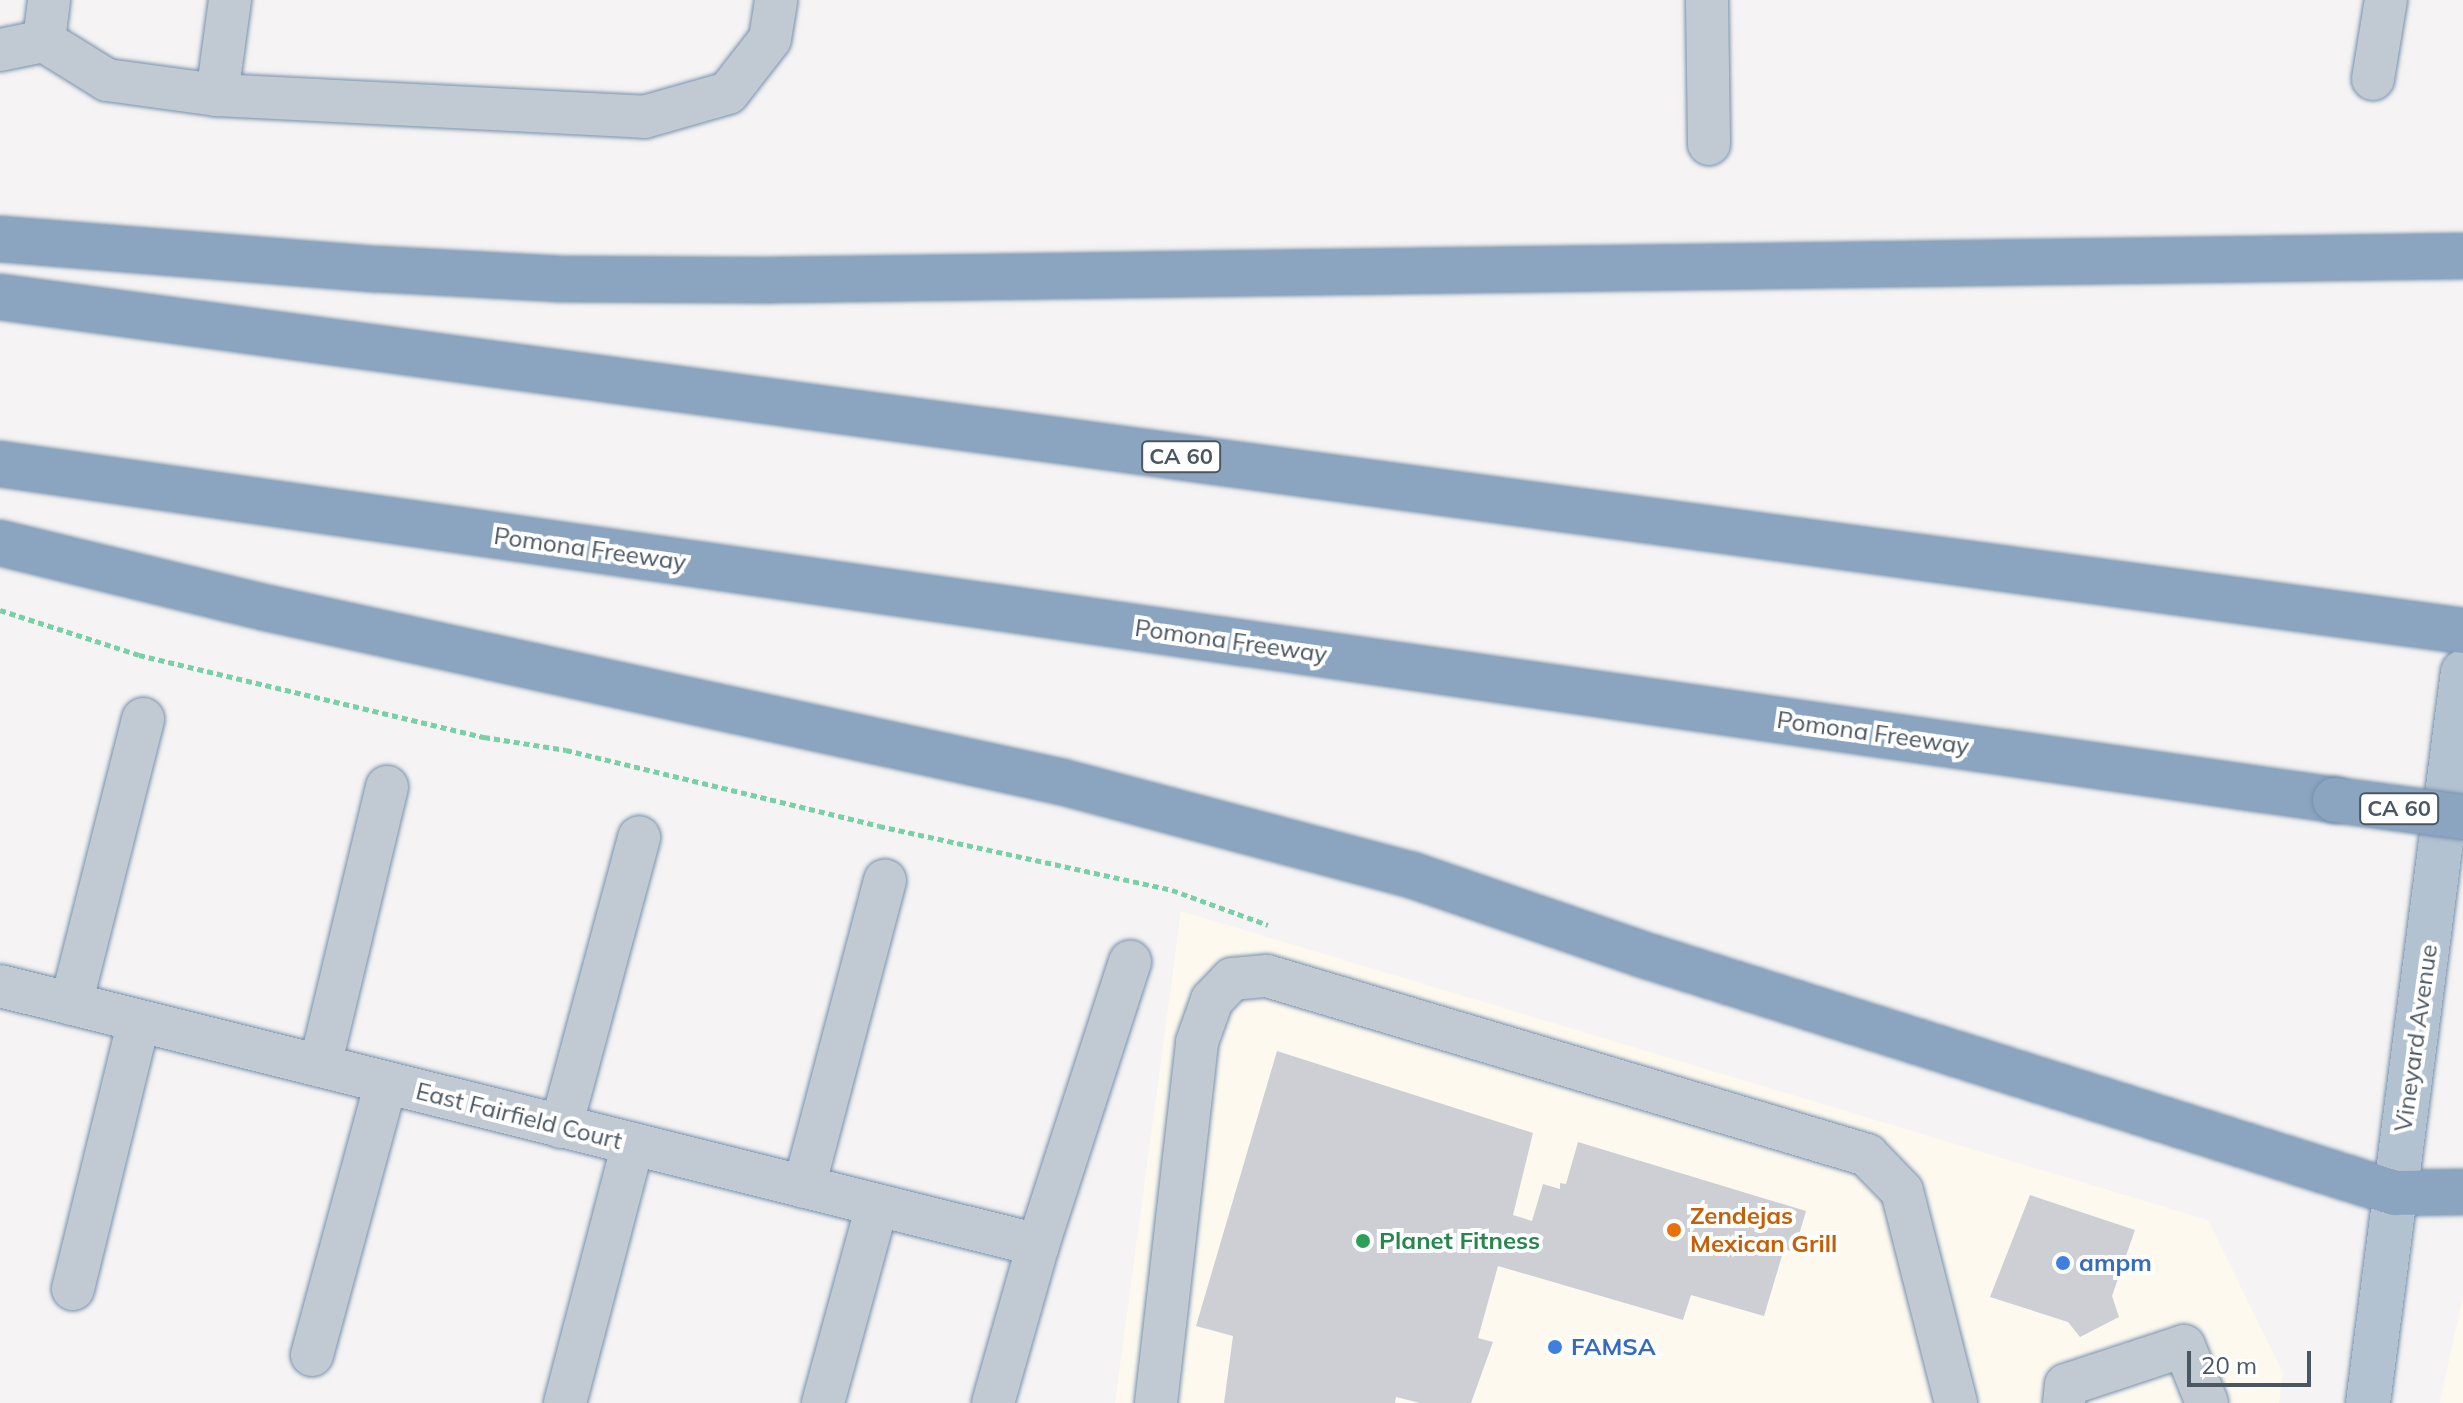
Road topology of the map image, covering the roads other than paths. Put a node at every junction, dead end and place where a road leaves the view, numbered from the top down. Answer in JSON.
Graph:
{"nodes":[{"id":1,"x":49,"y":0,"type":"edge"},
{"id":2,"x":230,"y":0,"type":"edge"},
{"id":3,"x":776,"y":0,"type":"edge"},
{"id":4,"x":1707,"y":0,"type":"edge"},
{"id":5,"x":2386,"y":0,"type":"edge"},
{"id":6,"x":44,"y":41,"type":"junction"},
{"id":7,"x":0,"y":50,"type":"edge"},
{"id":8,"x":2373,"y":79,"type":"dead end"},
{"id":9,"x":217,"y":95,"type":"junction"},
{"id":10,"x":1709,"y":144,"type":"dead end"},
{"id":11,"x":0,"y":239,"type":"edge"},
{"id":12,"x":2463,"y":256,"type":"edge"},
{"id":13,"x":0,"y":297,"type":"edge"},
{"id":14,"x":0,"y":464,"type":"edge"},
{"id":15,"x":0,"y":543,"type":"edge"},
{"id":16,"x":2463,"y":631,"type":"edge"},
{"id":17,"x":2463,"y":672,"type":"edge"},
{"id":18,"x":143,"y":719,"type":"dead end"},
{"id":19,"x":387,"y":787,"type":"dead end"},
{"id":20,"x":2463,"y":817,"type":"edge"},
{"id":21,"x":639,"y":837,"type":"dead end"},
{"id":22,"x":885,"y":881,"type":"dead end"},
{"id":23,"x":1130,"y":962,"type":"dead end"},
{"id":24,"x":0,"y":986,"type":"edge"},
{"id":25,"x":71,"y":1004,"type":"junction"},
{"id":26,"x":139,"y":1021,"type":"junction"},
{"id":27,"x":320,"y":1066,"type":"junction"},
{"id":28,"x":386,"y":1083,"type":"junction"},
{"id":29,"x":561,"y":1127,"type":"junction"},
{"id":30,"x":633,"y":1144,"type":"junction"},
{"id":31,"x":804,"y":1187,"type":"junction"},
{"id":32,"x":2463,"y":1192,"type":"edge"},
{"id":33,"x":2395,"y":1193,"type":"junction"},
{"id":34,"x":877,"y":1205,"type":"junction"},
{"id":35,"x":1038,"y":1245,"type":"junction"},
{"id":36,"x":73,"y":1289,"type":"dead end"},
{"id":37,"x":312,"y":1355,"type":"dead end"},
{"id":38,"x":565,"y":1403,"type":"edge"},
{"id":39,"x":823,"y":1403,"type":"edge"},
{"id":40,"x":993,"y":1403,"type":"edge"},
{"id":41,"x":1156,"y":1403,"type":"edge"},
{"id":42,"x":1956,"y":1403,"type":"edge"},
{"id":43,"x":2064,"y":1403,"type":"edge"},
{"id":44,"x":2207,"y":1403,"type":"edge"},
{"id":45,"x":2368,"y":1403,"type":"edge"}],
"edges":[{"from":1,"to":6,"type":"street"},
{"from":2,"to":9,"type":"street"},
{"from":3,"to":9,"type":"street"},
{"from":4,"to":10,"type":"street"},
{"from":5,"to":8,"type":"street"},
{"from":6,"to":7,"type":"street"},
{"from":6,"to":9,"type":"street"},
{"from":11,"to":12,"type":"highway"},
{"from":13,"to":16,"type":"highway","number":"CA 60"},
{"from":14,"to":20,"type":"highway","name":"Pomona Freeway","number":"CA 60","bridge":true},
{"from":15,"to":33,"type":"highway"},
{"from":17,"to":33,"type":"main road","name":"Vineyard Avenue"},
{"from":18,"to":25,"type":"street"},
{"from":19,"to":27,"type":"street"},
{"from":21,"to":29,"type":"street"},
{"from":22,"to":31,"type":"street"},
{"from":23,"to":35,"type":"street"},
{"from":24,"to":25,"type":"street","name":"East Fairfield Court"},
{"from":25,"to":26,"type":"street","name":"East Fairfield Court"},
{"from":26,"to":27,"type":"street","name":"East Fairfield Court"},
{"from":26,"to":36,"type":"street"},
{"from":27,"to":28,"type":"street","name":"East Fairfield Court"},
{"from":28,"to":29,"type":"street","name":"East Fairfield Court"},
{"from":28,"to":37,"type":"street"},
{"from":29,"to":30,"type":"street","name":"East Fairfield Court"},
{"from":30,"to":31,"type":"street","name":"East Fairfield Court"},
{"from":30,"to":38,"type":"street"},
{"from":31,"to":34,"type":"street","name":"East Fairfield Court"},
{"from":32,"to":33,"type":"highway"},
{"from":33,"to":45,"type":"main road","name":"Vineyard Avenue"},
{"from":34,"to":35,"type":"street","name":"East Fairfield Court"},
{"from":34,"to":39,"type":"street"},
{"from":35,"to":40,"type":"street"},
{"from":41,"to":42,"type":"street"},
{"from":43,"to":44,"type":"street"}]}
